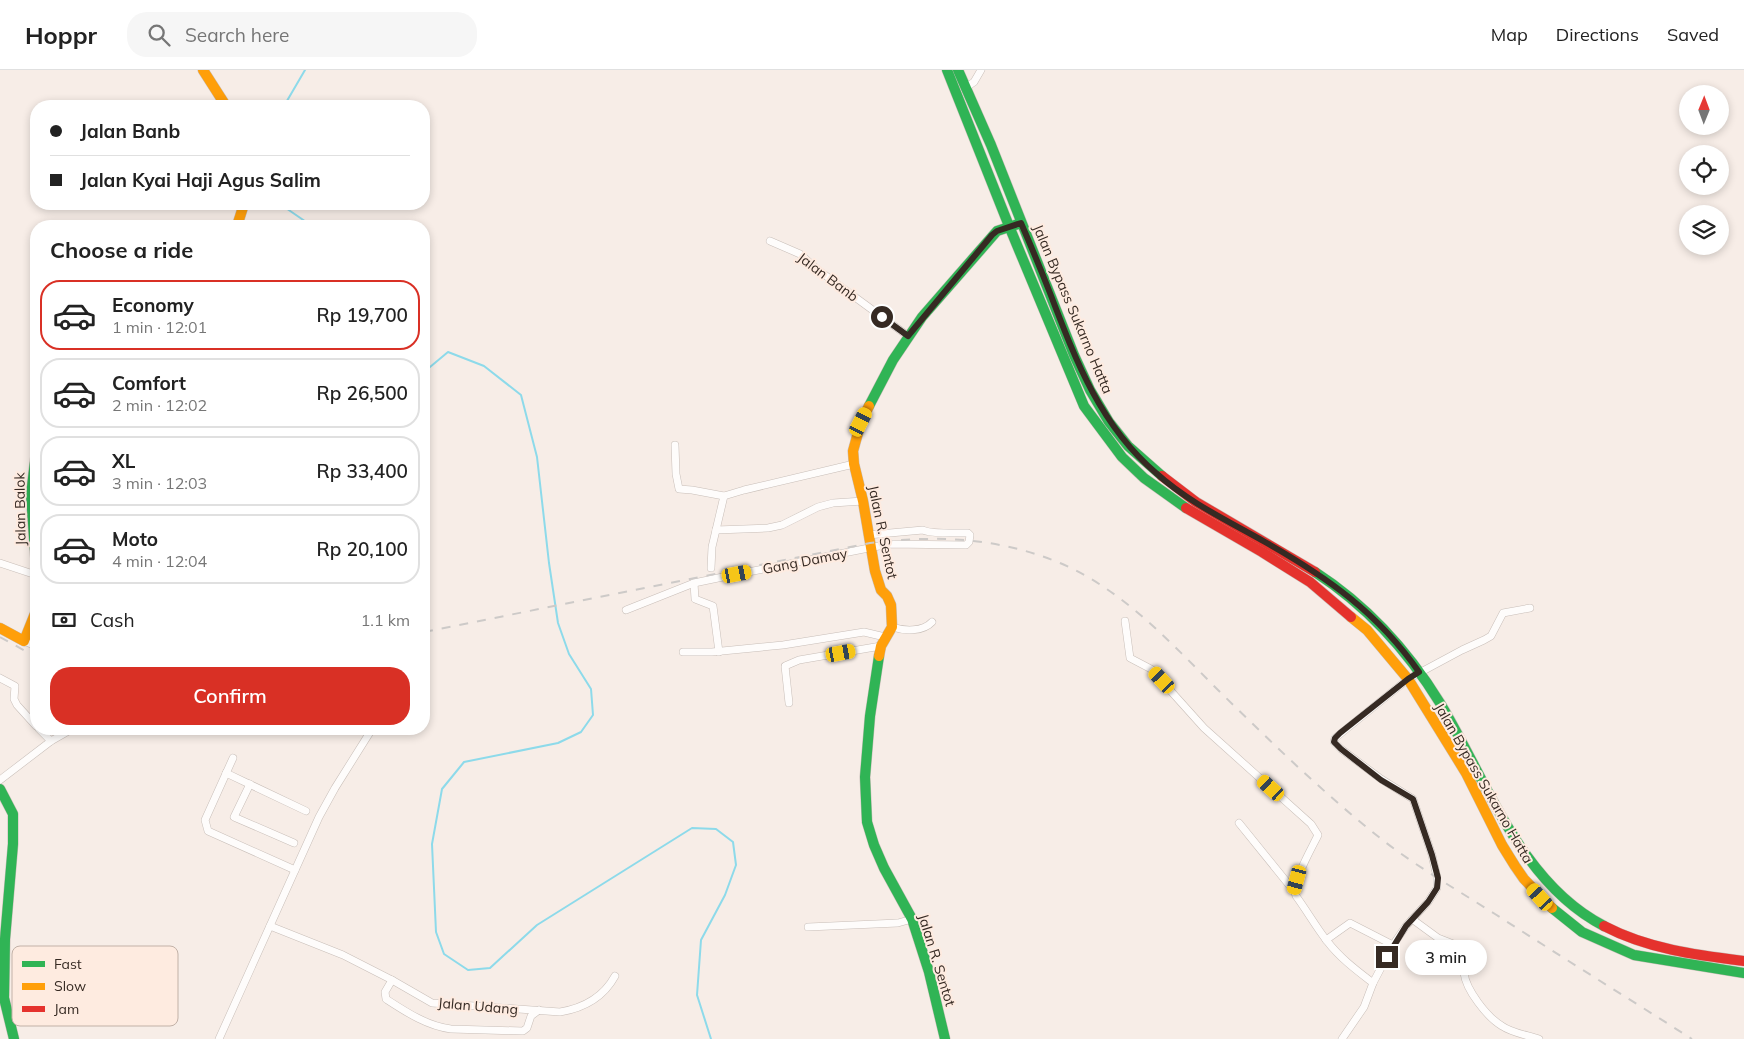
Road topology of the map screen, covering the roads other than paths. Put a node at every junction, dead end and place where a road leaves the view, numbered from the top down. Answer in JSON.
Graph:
{"nodes":[{"id":1,"x":203,"y":70,"type":"edge"},
{"id":2,"x":947,"y":70,"type":"edge"},
{"id":3,"x":958,"y":70,"type":"edge"},
{"id":4,"x":981,"y":70,"type":"edge"},
{"id":5,"x":965,"y":88,"type":"junction"},
{"id":6,"x":222,"y":100,"type":"edge"},
{"id":7,"x":1021,"y":223,"type":"junction"},
{"id":8,"x":1009,"y":226,"type":"junction"},
{"id":9,"x":770,"y":240,"type":"dead end"},
{"id":10,"x":908,"y":336,"type":"junction"},
{"id":11,"x":675,"y":445,"type":"dead end"},
{"id":12,"x":854,"y":464,"type":"junction"},
{"id":13,"x":724,"y":496,"type":"junction"},
{"id":14,"x":863,"y":501,"type":"junction"},
{"id":15,"x":716,"y":530,"type":"junction"},
{"id":16,"x":868,"y":535,"type":"junction"},
{"id":17,"x":870,"y":547,"type":"junction"},
{"id":18,"x":0,"y":563,"type":"edge"},
{"id":19,"x":712,"y":568,"type":"dead end"},
{"id":20,"x":30,"y":573,"type":"edge"},
{"id":21,"x":694,"y":584,"type":"junction"},
{"id":22,"x":1530,"y":608,"type":"dead end"},
{"id":23,"x":626,"y":610,"type":"dead end"},
{"id":24,"x":1125,"y":620,"type":"dead end"},
{"id":25,"x":932,"y":622,"type":"dead end"},
{"id":26,"x":30,"y":626,"type":"edge"},
{"id":27,"x":0,"y":628,"type":"edge"},
{"id":28,"x":892,"y":628,"type":"junction"},
{"id":29,"x":24,"y":641,"type":"junction"},
{"id":30,"x":883,"y":642,"type":"junction"},
{"id":31,"x":30,"y":644,"type":"edge"},
{"id":32,"x":683,"y":652,"type":"dead end"},
{"id":33,"x":719,"y":652,"type":"junction"},
{"id":34,"x":1419,"y":672,"type":"junction"},
{"id":35,"x":0,"y":678,"type":"edge"},
{"id":36,"x":1408,"y":679,"type":"junction"},
{"id":37,"x":789,"y":703,"type":"dead end"},
{"id":38,"x":30,"y":719,"type":"edge"},
{"id":39,"x":45,"y":735,"type":"edge"},
{"id":40,"x":62,"y":735,"type":"edge"},
{"id":41,"x":368,"y":735,"type":"edge"},
{"id":42,"x":51,"y":741,"type":"junction"},
{"id":43,"x":233,"y":758,"type":"dead end"},
{"id":44,"x":226,"y":773,"type":"junction"},
{"id":45,"x":0,"y":780,"type":"edge"},
{"id":46,"x":250,"y":784,"type":"junction"},
{"id":47,"x":0,"y":789,"type":"edge"},
{"id":48,"x":306,"y":811,"type":"dead end"},
{"id":49,"x":1239,"y":823,"type":"dead end"},
{"id":50,"x":294,"y":843,"type":"dead end"},
{"id":51,"x":295,"y":870,"type":"junction"},
{"id":52,"x":1294,"y":891,"type":"junction"},
{"id":53,"x":912,"y":919,"type":"junction"},
{"id":54,"x":1412,"y":919,"type":"junction"},
{"id":55,"x":270,"y":926,"type":"junction"},
{"id":56,"x":808,"y":927,"type":"dead end"},
{"id":57,"x":1326,"y":940,"type":"junction"},
{"id":58,"x":1393,"y":945,"type":"junction"},
{"id":59,"x":2,"y":961,"type":"edge"},
{"id":60,"x":1744,"y":961,"type":"edge"},
{"id":61,"x":1744,"y":972,"type":"edge"},
{"id":62,"x":615,"y":976,"type":"dead end"},
{"id":63,"x":392,"y":980,"type":"junction"},
{"id":64,"x":1373,"y":983,"type":"junction"},
{"id":65,"x":539,"y":1010,"type":"junction"},
{"id":66,"x":14,"y":1039,"type":"edge"},
{"id":67,"x":219,"y":1039,"type":"edge"},
{"id":68,"x":945,"y":1039,"type":"edge"},
{"id":69,"x":1342,"y":1039,"type":"edge"},
{"id":70,"x":1539,"y":1039,"type":"edge"}],
"edges":[{"from":1,"to":6,"type":"main road"},
{"from":2,"to":8,"type":"main road","name":"Jalan Bypass Sukarno Hatta"},
{"from":3,"to":5,"type":"main road","name":"Jalan Bypass Sukarno Hatta"},
{"from":4,"to":5,"type":"street"},
{"from":5,"to":7,"type":"main road","name":"Jalan Bypass Sukarno Hatta"},
{"from":7,"to":8,"type":"main road","name":"Jalan R. Sentot"},
{"from":7,"to":34,"type":"main road","name":"Jalan Bypass Sukarno Hatta"},
{"from":8,"to":10,"type":"main road","name":"Jalan R. Sentot"},
{"from":8,"to":36,"type":"main road","name":"Jalan Bypass Sukarno Hatta"},
{"from":9,"to":10,"type":"street","name":"Jalan Banb"},
{"from":10,"to":12,"type":"main road","name":"Jalan R. Sentot"},
{"from":11,"to":13,"type":"street"},
{"from":12,"to":13,"type":"street"},
{"from":12,"to":14,"type":"main road","name":"Jalan R. Sentot"},
{"from":13,"to":15,"type":"street"},
{"from":14,"to":15,"type":"street"},
{"from":14,"to":16,"type":"main road","name":"Jalan R. Sentot"},
{"from":15,"to":19,"type":"street"},
{"from":16,"to":17,"type":"main road","name":"Jalan R. Sentot"},
{"from":16,"to":17,"type":"street","name":"Gang Damay"},
{"from":17,"to":21,"type":"street","name":"Gang Damay"},
{"from":17,"to":28,"type":"main road","name":"Jalan R. Sentot"},
{"from":18,"to":20,"type":"street"},
{"from":21,"to":23,"type":"street","name":"Gang Damay"},
{"from":21,"to":33,"type":"street"},
{"from":22,"to":34,"type":"street"},
{"from":24,"to":52,"type":"street"},
{"from":25,"to":28,"type":"street"},
{"from":26,"to":29,"type":"main road"},
{"from":27,"to":29,"type":"main road"},
{"from":28,"to":30,"type":"main road","name":"Jalan R. Sentot"},
{"from":29,"to":31,"type":"street"},
{"from":30,"to":33,"type":"street"},
{"from":30,"to":37,"type":"street"},
{"from":30,"to":53,"type":"main road","name":"Jalan R. Sentot"},
{"from":32,"to":33,"type":"street"},
{"from":34,"to":36,"type":"street"},
{"from":34,"to":60,"type":"main road","name":"Jalan Bypass Sukarno Hatta"},
{"from":35,"to":38,"type":"street"},
{"from":36,"to":54,"type":"street"},
{"from":36,"to":61,"type":"main road","name":"Jalan Bypass Sukarno Hatta"},
{"from":39,"to":42,"type":"street"},
{"from":40,"to":42,"type":"street"},
{"from":41,"to":51,"type":"street"},
{"from":42,"to":45,"type":"street"},
{"from":43,"to":44,"type":"street"},
{"from":44,"to":46,"type":"street"},
{"from":44,"to":51,"type":"street"},
{"from":46,"to":48,"type":"street"},
{"from":46,"to":50,"type":"street"},
{"from":47,"to":59,"type":"main road"},
{"from":49,"to":52,"type":"street"},
{"from":51,"to":55,"type":"street"},
{"from":52,"to":57,"type":"street"},
{"from":53,"to":56,"type":"street"},
{"from":53,"to":68,"type":"main road","name":"Jalan R. Sentot"},
{"from":54,"to":58,"type":"street"},
{"from":54,"to":70,"type":"street"},
{"from":55,"to":63,"type":"street","name":"Jalan Udang"},
{"from":55,"to":67,"type":"street"},
{"from":57,"to":58,"type":"street"},
{"from":57,"to":64,"type":"street"},
{"from":58,"to":64,"type":"street"},
{"from":59,"to":66,"type":"main road"},
{"from":62,"to":65,"type":"street","name":"Jalan Udang"},
{"from":63,"to":65,"type":"street","name":"Jalan Udang"},
{"from":63,"to":65,"type":"street","name":"Jalan Udang"},
{"from":64,"to":69,"type":"street"}]}
